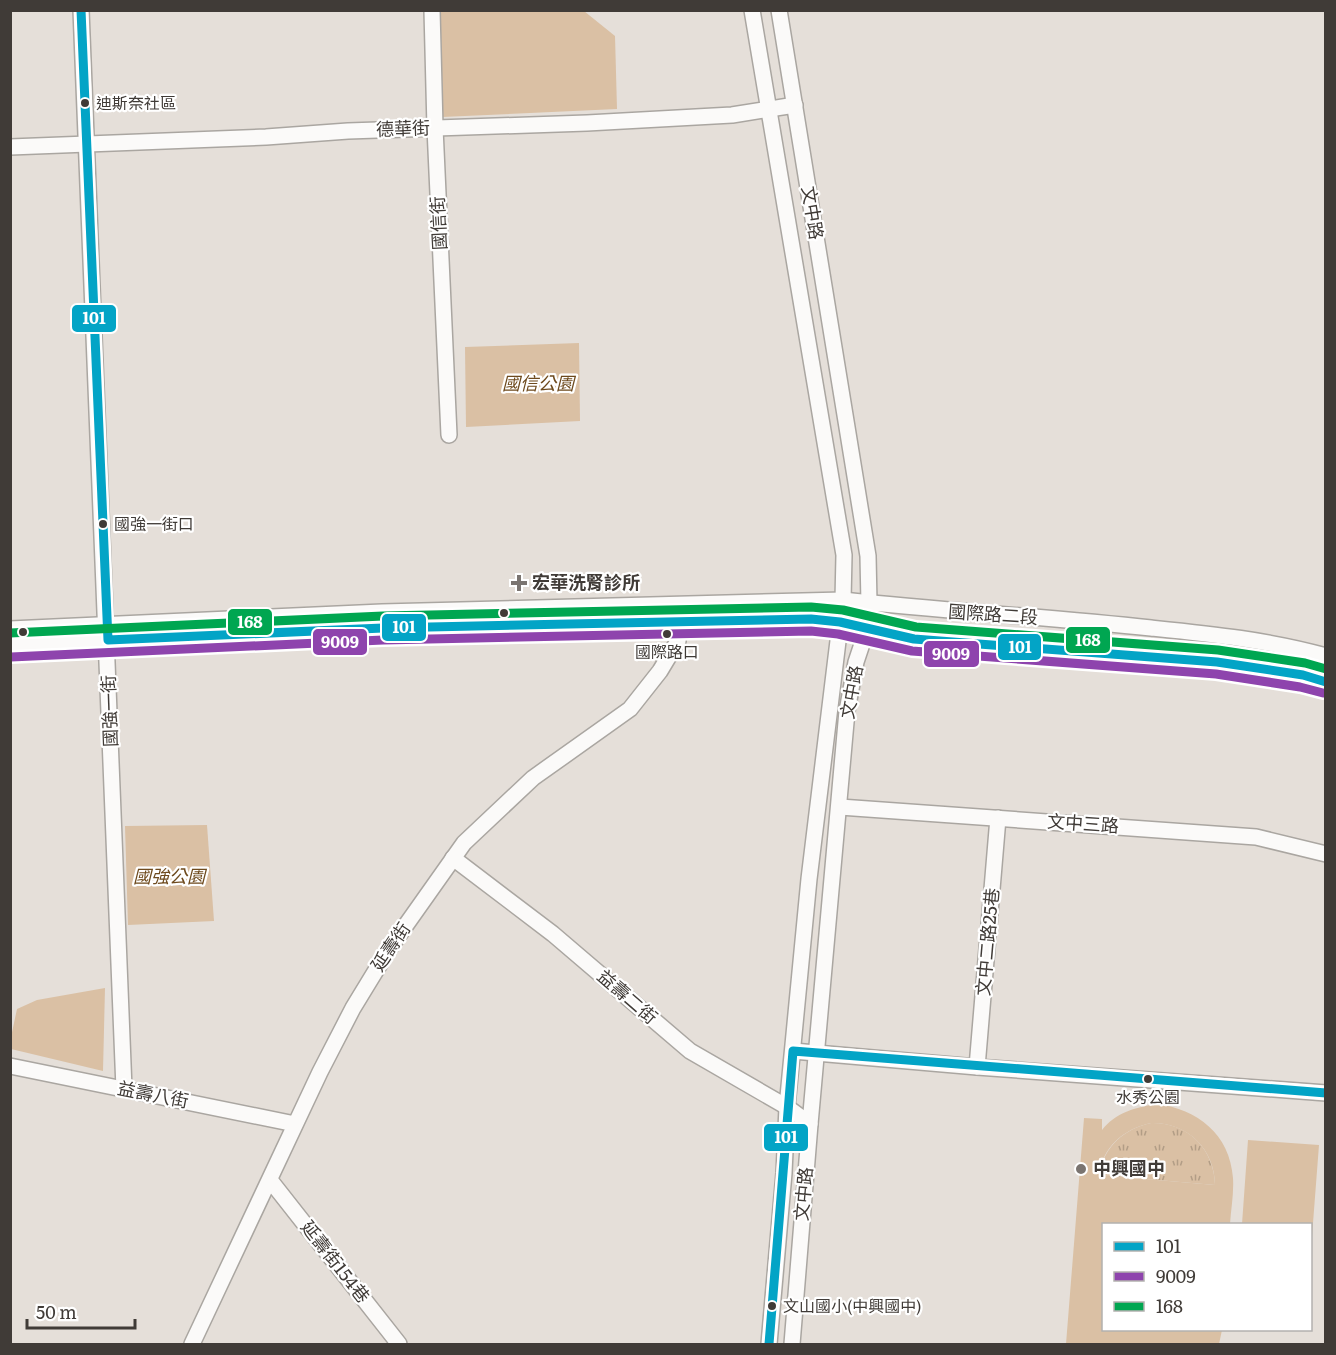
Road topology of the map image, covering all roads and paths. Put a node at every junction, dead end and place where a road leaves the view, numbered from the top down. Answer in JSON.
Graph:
{"nodes":[{"id":1,"x":81,"y":10,"type":"edge"},
{"id":2,"x":432,"y":10,"type":"edge"},
{"id":3,"x":752,"y":10,"type":"edge"},
{"id":4,"x":779,"y":10,"type":"edge"},
{"id":5,"x":795,"y":105,"type":"junction"},
{"id":6,"x":769,"y":110,"type":"junction"},
{"id":7,"x":435,"y":128,"type":"junction"},
{"id":8,"x":88,"y":144,"type":"junction"},
{"id":9,"x":10,"y":147,"type":"edge"},
{"id":10,"x":449,"y":435,"type":"dead end"},
{"id":11,"x":843,"y":600,"type":"junction"},
{"id":12,"x":869,"y":603,"type":"junction"},
{"id":13,"x":679,"y":621,"type":"junction"},
{"id":14,"x":840,"y":622,"type":"junction"},
{"id":15,"x":107,"y":624,"type":"junction"},
{"id":16,"x":10,"y":629,"type":"edge"},
{"id":17,"x":867,"y":629,"type":"junction"},
{"id":18,"x":108,"y":640,"type":"junction"},
{"id":19,"x":10,"y":645,"type":"edge"},
{"id":20,"x":1326,"y":656,"type":"edge"},
{"id":21,"x":1326,"y":682,"type":"edge"},
{"id":22,"x":840,"y":807,"type":"junction"},
{"id":23,"x":998,"y":818,"type":"junction"},
{"id":24,"x":1326,"y":854,"type":"edge"},
{"id":25,"x":453,"y":858,"type":"junction"},
{"id":26,"x":793,"y":1051,"type":"junction"},
{"id":27,"x":816,"y":1053,"type":"junction"},
{"id":28,"x":10,"y":1066,"type":"edge"},
{"id":29,"x":977,"y":1067,"type":"junction"},
{"id":30,"x":124,"y":1089,"type":"junction"},
{"id":31,"x":1326,"y":1093,"type":"edge"},
{"id":32,"x":787,"y":1107,"type":"junction"},
{"id":33,"x":295,"y":1124,"type":"junction"},
{"id":34,"x":810,"y":1124,"type":"junction"},
{"id":35,"x":270,"y":1180,"type":"junction"},
{"id":36,"x":192,"y":1344,"type":"edge"},
{"id":37,"x":399,"y":1344,"type":"edge"},
{"id":38,"x":769,"y":1344,"type":"edge"},
{"id":39,"x":792,"y":1344,"type":"edge"}],
"edges":[{"from":1,"to":8,"type":"street","name":"國強一街"},
{"from":2,"to":7,"type":"street","name":"國信街"},
{"from":3,"to":6,"type":"street","name":"文中路"},
{"from":4,"to":5,"type":"street","name":"文中路"},
{"from":5,"to":6,"type":"street","name":"德華街"},
{"from":5,"to":12,"type":"street","name":"文中路"},
{"from":6,"to":7,"type":"street","name":"德華街"},
{"from":6,"to":11,"type":"street","name":"文中路"},
{"from":7,"to":8,"type":"street","name":"德華街"},
{"from":7,"to":10,"type":"street","name":"國信街"},
{"from":8,"to":9,"type":"street","name":"德華街"},
{"from":8,"to":15,"type":"street","name":"國強一街"},
{"from":11,"to":12,"type":"street","name":"國際路二段"},
{"from":11,"to":14,"type":"street","name":"文中路"},
{"from":11,"to":15,"type":"street","name":"國際路二段"},
{"from":12,"to":17,"type":"street","name":"文中路"},
{"from":12,"to":20,"type":"street","name":"國際路二段"},
{"from":13,"to":14,"type":"street","name":"國際路二段"},
{"from":13,"to":18,"type":"street","name":"國際路二段"},
{"from":13,"to":25,"type":"street","name":"延壽街"},
{"from":14,"to":17,"type":"street","name":"國際路二段"},
{"from":14,"to":26,"type":"street","name":"文中路"},
{"from":15,"to":16,"type":"street","name":"國際路二段"},
{"from":15,"to":18,"type":"street","name":"國強一街"},
{"from":17,"to":21,"type":"street","name":"國際路二段"},
{"from":17,"to":22,"type":"street","name":"文中路"},
{"from":18,"to":19,"type":"street","name":"國際路二段"},
{"from":18,"to":30,"type":"street","name":"國強一街"},
{"from":22,"to":23,"type":"street","name":"文中三路"},
{"from":22,"to":27,"type":"street","name":"文中路"},
{"from":23,"to":24,"type":"street","name":"文中三路"},
{"from":23,"to":29,"type":"street","name":"文中二路25巷"},
{"from":25,"to":32,"type":"street","name":"益壽二街"},
{"from":25,"to":33,"type":"street","name":"延壽街"},
{"from":26,"to":27,"type":"street"},
{"from":26,"to":32,"type":"street","name":"文中路"},
{"from":27,"to":29,"type":"street"},
{"from":27,"to":34,"type":"street","name":"文中路"},
{"from":28,"to":30,"type":"street","name":"益壽八街"},
{"from":29,"to":31,"type":"street"},
{"from":30,"to":33,"type":"street","name":"益壽八街"},
{"from":32,"to":34,"type":"street","name":"益壽二街"},
{"from":32,"to":38,"type":"street","name":"文中路"},
{"from":33,"to":35,"type":"street","name":"延壽街"},
{"from":34,"to":39,"type":"street","name":"文中路"},
{"from":35,"to":36,"type":"street","name":"延壽街"},
{"from":35,"to":37,"type":"street","name":"延壽街154巷"}]}
